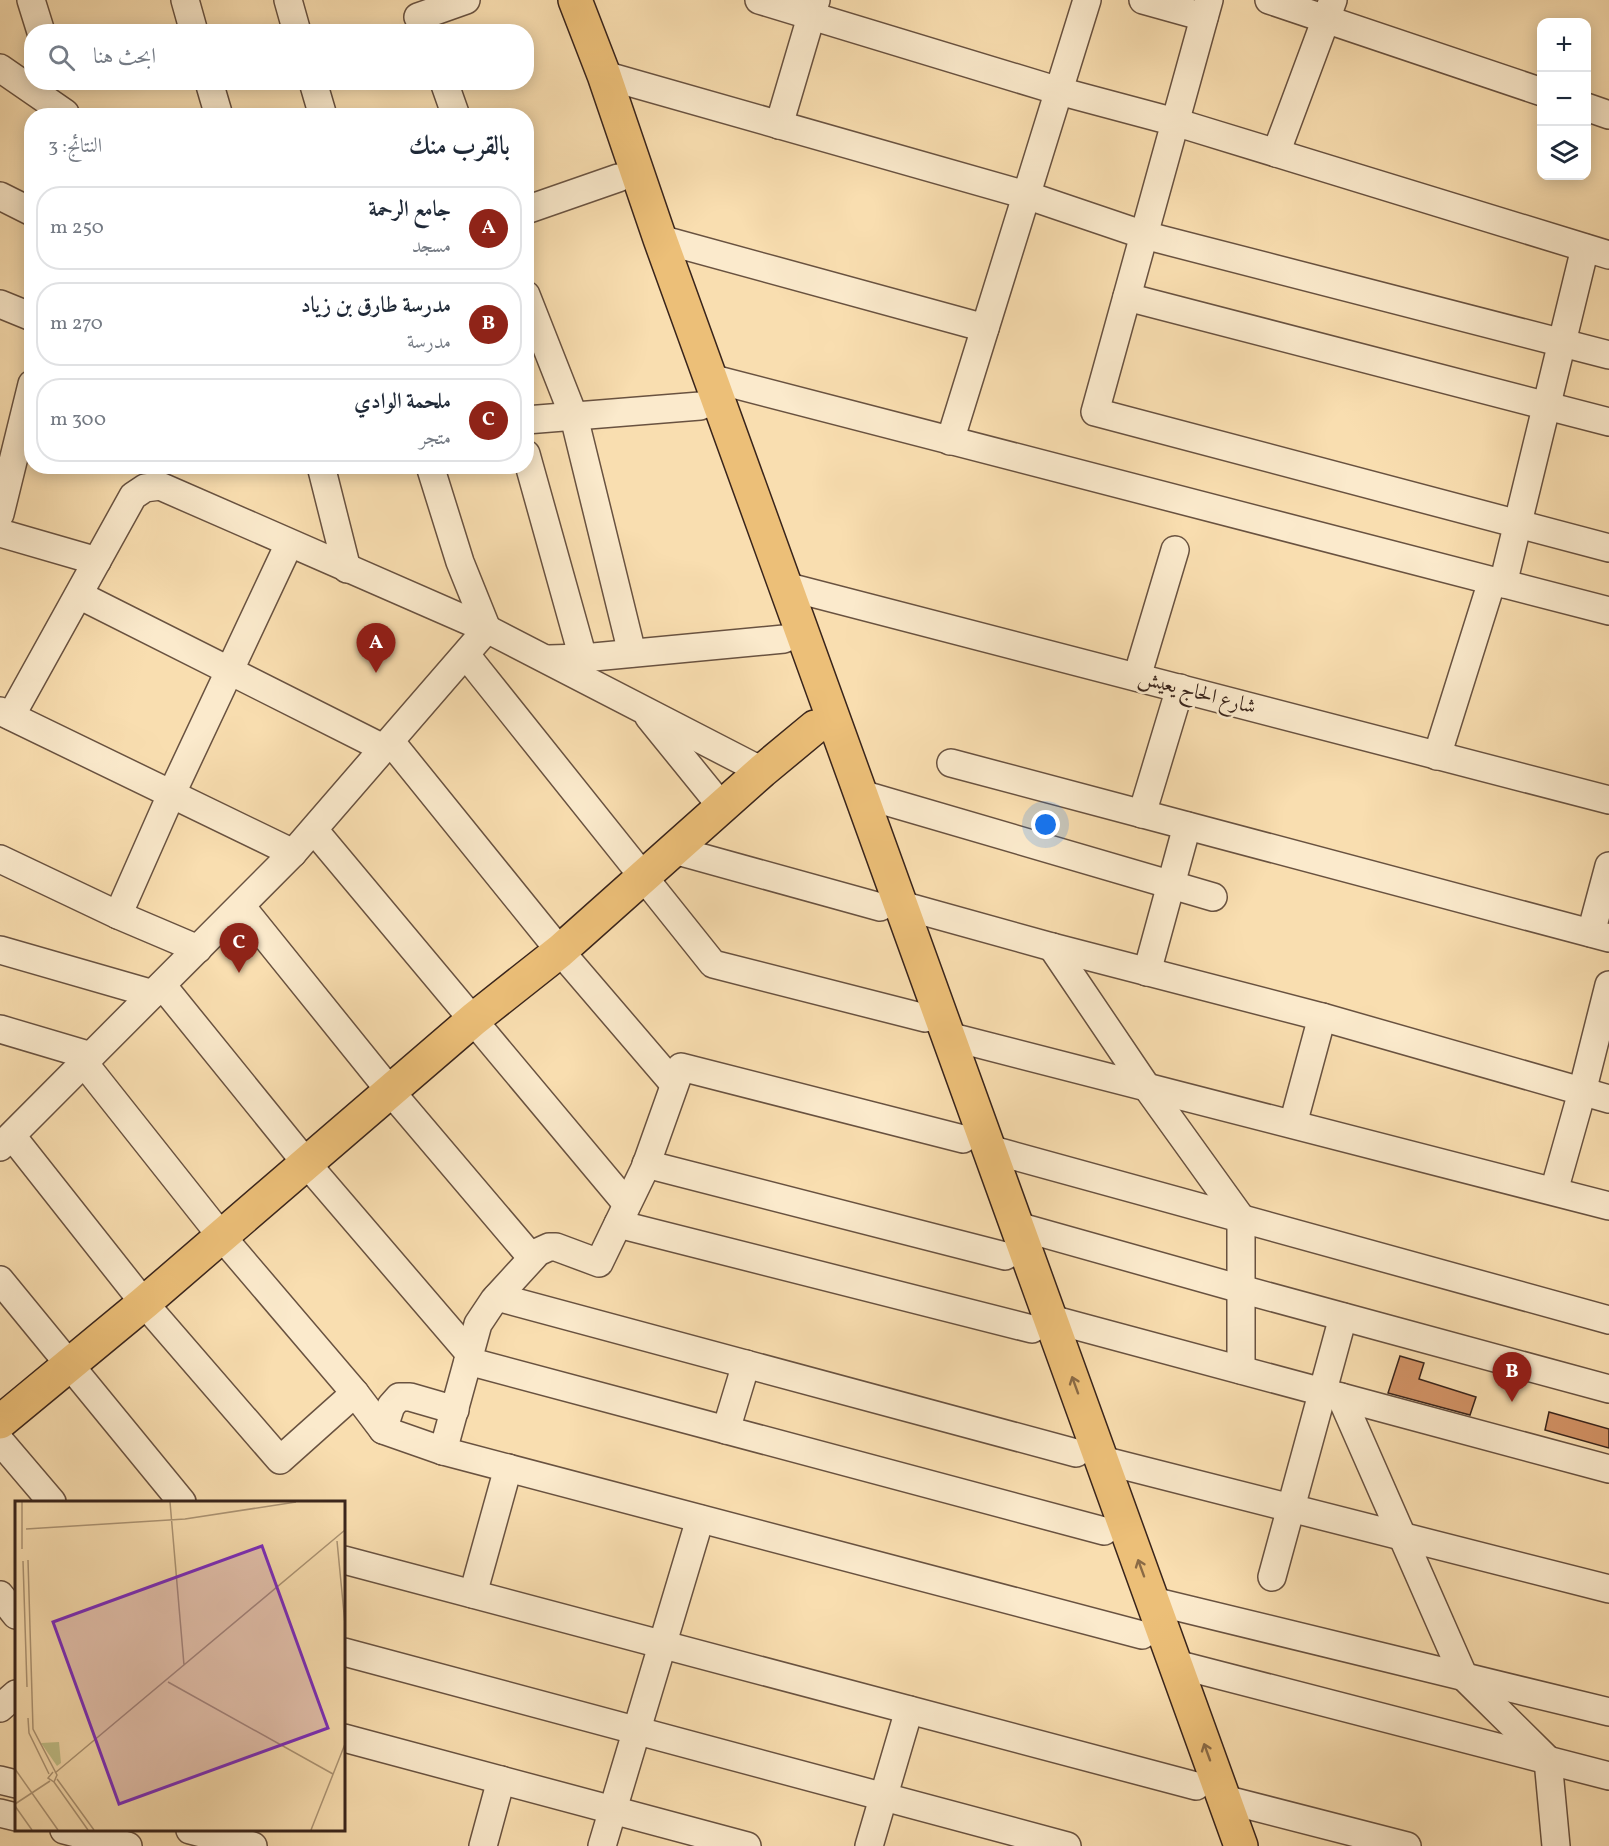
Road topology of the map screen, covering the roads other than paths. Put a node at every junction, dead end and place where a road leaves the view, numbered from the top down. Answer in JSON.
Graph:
{"nodes":[{"id":1,"x":31,"y":0,"type":"edge"},
{"id":2,"x":185,"y":0,"type":"edge"},
{"id":3,"x":288,"y":0,"type":"edge"},
{"id":4,"x":466,"y":0,"type":"edge"},
{"id":5,"x":554,"y":0,"type":"edge"},
{"id":6,"x":575,"y":0,"type":"edge"},
{"id":7,"x":759,"y":0,"type":"edge"},
{"id":8,"x":1087,"y":0,"type":"edge"},
{"id":9,"x":1143,"y":0,"type":"edge"},
{"id":10,"x":1269,"y":0,"type":"edge"},
{"id":11,"x":813,"y":8,"type":"edge"},
{"id":12,"x":1206,"y":8,"type":"edge"},
{"id":13,"x":1330,"y":10,"type":"edge"},
{"id":14,"x":418,"y":16,"type":"edge"},
{"id":15,"x":38,"y":24,"type":"edge"},
{"id":16,"x":192,"y":24,"type":"edge"},
{"id":17,"x":295,"y":24,"type":"edge"},
{"id":18,"x":0,"y":68,"type":"edge"},
{"id":19,"x":604,"y":75,"type":"junction"},
{"id":20,"x":24,"y":85,"type":"edge"},
{"id":21,"x":32,"y":90,"type":"edge"},
{"id":22,"x":58,"y":90,"type":"edge"},
{"id":23,"x":211,"y":90,"type":"edge"},
{"id":24,"x":315,"y":90,"type":"edge"},
{"id":25,"x":447,"y":90,"type":"edge"},
{"id":26,"x":1537,"y":90,"type":"edge"},
{"id":27,"x":1059,"y":91,"type":"junction"},
{"id":28,"x":57,"y":108,"type":"edge"},
{"id":29,"x":64,"y":108,"type":"edge"},
{"id":30,"x":217,"y":108,"type":"edge"},
{"id":31,"x":321,"y":108,"type":"edge"},
{"id":32,"x":453,"y":108,"type":"edge"},
{"id":33,"x":1591,"y":108,"type":"edge"},
{"id":34,"x":1609,"y":115,"type":"edge"},
{"id":35,"x":1175,"y":122,"type":"junction"},
{"id":36,"x":779,"y":125,"type":"junction"},
{"id":37,"x":1276,"y":153,"type":"junction"},
{"id":38,"x":618,"y":178,"type":"junction"},
{"id":39,"x":1026,"y":195,"type":"junction"},
{"id":40,"x":0,"y":196,"type":"edge"},
{"id":41,"x":534,"y":207,"type":"edge"},
{"id":42,"x":24,"y":208,"type":"edge"},
{"id":43,"x":1144,"y":235,"type":"junction"},
{"id":44,"x":660,"y":239,"type":"junction"},
{"id":45,"x":1597,"y":252,"type":"edge"},
{"id":46,"x":1127,"y":297,"type":"junction"},
{"id":47,"x":0,"y":304,"type":"edge"},
{"id":48,"x":24,"y":314,"type":"edge"},
{"id":49,"x":534,"y":315,"type":"edge"},
{"id":50,"x":986,"y":328,"type":"junction"},
{"id":51,"x":1562,"y":343,"type":"junction"},
{"id":52,"x":1609,"y":355,"type":"edge"},
{"id":53,"x":705,"y":392,"type":"junction"},
{"id":54,"x":1547,"y":406,"type":"junction"},
{"id":55,"x":24,"y":416,"type":"edge"},
{"id":56,"x":574,"y":417,"type":"junction"},
{"id":57,"x":534,"y":420,"type":"edge"},
{"id":58,"x":1609,"y":422,"type":"edge"},
{"id":59,"x":951,"y":441,"type":"junction"},
{"id":60,"x":323,"y":474,"type":"edge"},
{"id":61,"x":432,"y":474,"type":"edge"},
{"id":62,"x":532,"y":474,"type":"edge"},
{"id":63,"x":0,"y":514,"type":"edge"},
{"id":64,"x":1518,"y":524,"type":"junction"},
{"id":65,"x":0,"y":533,"type":"edge"},
{"id":66,"x":289,"y":544,"type":"junction"},
{"id":67,"x":1609,"y":548,"type":"edge"},
{"id":68,"x":1175,"y":550,"type":"dead end"},
{"id":69,"x":97,"y":561,"type":"junction"},
{"id":70,"x":347,"y":569,"type":"junction"},
{"id":71,"x":1498,"y":582,"type":"junction"},
{"id":72,"x":785,"y":586,"type":"junction"},
{"id":73,"x":79,"y":595,"type":"junction"},
{"id":74,"x":1609,"y":611,"type":"edge"},
{"id":75,"x":487,"y":629,"type":"junction"},
{"id":76,"x":784,"y":639,"type":"junction"},
{"id":77,"x":632,"y":653,"type":"junction"},
{"id":78,"x":466,"y":655,"type":"junction"},
{"id":79,"x":583,"y":658,"type":"junction"},
{"id":80,"x":547,"y":659,"type":"junction"},
{"id":81,"x":231,"y":671,"type":"junction"},
{"id":82,"x":1137,"y":677,"type":"junction"},
{"id":83,"x":1180,"y":688,"type":"junction"},
{"id":84,"x":642,"y":709,"type":"junction"},
{"id":85,"x":5,"y":714,"type":"edge"},
{"id":86,"x":815,"y":727,"type":"junction"},
{"id":87,"x":388,"y":746,"type":"junction"},
{"id":88,"x":1437,"y":756,"type":"junction"},
{"id":89,"x":951,"y":763,"type":"dead end"},
{"id":90,"x":762,"y":771,"type":"junction"},
{"id":91,"x":861,"y":794,"type":"junction"},
{"id":92,"x":171,"y":795,"type":"junction"},
{"id":93,"x":1609,"y":800,"type":"edge"},
{"id":94,"x":722,"y":807,"type":"junction"},
{"id":95,"x":1142,"y":814,"type":"junction"},
{"id":96,"x":1187,"y":826,"type":"junction"},
{"id":97,"x":314,"y":830,"type":"junction"},
{"id":98,"x":674,"y":850,"type":"junction"},
{"id":99,"x":293,"y":853,"type":"junction"},
{"id":100,"x":0,"y":859,"type":"edge"},
{"id":101,"x":1609,"y":866,"type":"edge"},
{"id":102,"x":644,"y":876,"type":"junction"},
{"id":103,"x":1171,"y":884,"type":"junction"},
{"id":104,"x":1213,"y":897,"type":"dead end"},
{"id":105,"x":241,"y":906,"type":"junction"},
{"id":106,"x":890,"y":906,"type":"junction"},
{"id":107,"x":118,"y":915,"type":"junction"},
{"id":108,"x":1600,"y":936,"type":"edge"},
{"id":109,"x":1052,"y":947,"type":"junction"},
{"id":110,"x":198,"y":949,"type":"junction"},
{"id":111,"x":0,"y":950,"type":"edge"},
{"id":112,"x":560,"y":951,"type":"junction"},
{"id":113,"x":1147,"y":972,"type":"junction"},
{"id":114,"x":1609,"y":985,"type":"edge"},
{"id":115,"x":157,"y":990,"type":"junction"},
{"id":116,"x":1322,"y":1017,"type":"junction"},
{"id":117,"x":474,"y":1019,"type":"junction"},
{"id":118,"x":937,"y":1027,"type":"junction"},
{"id":119,"x":0,"y":1029,"type":"edge"},
{"id":120,"x":88,"y":1060,"type":"junction"},
{"id":121,"x":674,"y":1084,"type":"junction"},
{"id":122,"x":1146,"y":1086,"type":"junction"},
{"id":123,"x":391,"y":1092,"type":"junction"},
{"id":124,"x":1582,"y":1092,"type":"junction"},
{"id":125,"x":1609,"y":1099,"type":"edge"},
{"id":126,"x":1293,"y":1124,"type":"junction"},
{"id":127,"x":6,"y":1142,"type":"edge"},
{"id":128,"x":976,"y":1144,"type":"junction"},
{"id":129,"x":307,"y":1164,"type":"junction"},
{"id":130,"x":646,"y":1164,"type":"junction"},
{"id":131,"x":1554,"y":1191,"type":"junction"},
{"id":132,"x":1609,"y":1206,"type":"edge"},
{"id":133,"x":623,"y":1214,"type":"junction"},
{"id":134,"x":1241,"y":1218,"type":"junction"},
{"id":135,"x":1017,"y":1226,"type":"junction"},
{"id":136,"x":222,"y":1237,"type":"junction"},
{"id":137,"x":1005,"y":1256,"type":"junction"},
{"id":138,"x":532,"y":1258,"type":"junction"},
{"id":139,"x":0,"y":1280,"type":"edge"},
{"id":140,"x":1241,"y":1289,"type":"junction"},
{"id":141,"x":496,"y":1297,"type":"junction"},
{"id":142,"x":144,"y":1304,"type":"junction"},
{"id":143,"x":1343,"y":1317,"type":"junction"},
{"id":144,"x":1609,"y":1320,"type":"edge"},
{"id":145,"x":1041,"y":1324,"type":"junction"},
{"id":146,"x":469,"y":1357,"type":"junction"},
{"id":147,"x":70,"y":1364,"type":"junction"},
{"id":148,"x":746,"y":1364,"type":"junction"},
{"id":149,"x":1241,"y":1370,"type":"junction"},
{"id":150,"x":1609,"y":1389,"type":"edge"},
{"id":151,"x":355,"y":1393,"type":"junction"},
{"id":152,"x":1332,"y":1394,"type":"junction"},
{"id":153,"x":455,"y":1410,"type":"junction"},
{"id":154,"x":0,"y":1422,"type":"edge"},
{"id":155,"x":383,"y":1430,"type":"junction"},
{"id":156,"x":726,"y":1430,"type":"junction"},
{"id":157,"x":0,"y":1441,"type":"edge"},
{"id":158,"x":443,"y":1451,"type":"junction"},
{"id":159,"x":1089,"y":1456,"type":"junction"},
{"id":160,"x":508,"y":1468,"type":"junction"},
{"id":161,"x":1609,"y":1469,"type":"edge"},
{"id":162,"x":50,"y":1501,"type":"edge"},
{"id":163,"x":180,"y":1501,"type":"edge"},
{"id":164,"x":1291,"y":1508,"type":"junction"},
{"id":165,"x":700,"y":1519,"type":"junction"},
{"id":166,"x":1104,"y":1531,"type":"junction"},
{"id":167,"x":1401,"y":1536,"type":"junction"},
{"id":168,"x":345,"y":1560,"type":"edge"},
{"id":169,"x":1272,"y":1577,"type":"dead end"},
{"id":170,"x":1609,"y":1588,"type":"edge"},
{"id":171,"x":473,"y":1594,"type":"junction"},
{"id":172,"x":0,"y":1595,"type":"edge"},
{"id":173,"x":1153,"y":1601,"type":"junction"},
{"id":174,"x":15,"y":1614,"type":"edge"},
{"id":175,"x":1142,"y":1635,"type":"junction"},
{"id":176,"x":663,"y":1645,"type":"junction"},
{"id":177,"x":345,"y":1652,"type":"edge"},
{"id":178,"x":1176,"y":1664,"type":"junction"},
{"id":179,"x":1464,"y":1677,"type":"junction"},
{"id":180,"x":15,"y":1695,"type":"edge"},
{"id":181,"x":0,"y":1708,"type":"edge"},
{"id":182,"x":909,"y":1710,"type":"junction"},
{"id":183,"x":1609,"y":1712,"type":"edge"},
{"id":184,"x":636,"y":1732,"type":"junction"},
{"id":185,"x":345,"y":1738,"type":"edge"},
{"id":186,"x":1548,"y":1760,"type":"junction"},
{"id":187,"x":1609,"y":1776,"type":"edge"},
{"id":188,"x":0,"y":1780,"type":"edge"},
{"id":189,"x":501,"y":1780,"type":"junction"},
{"id":190,"x":15,"y":1784,"type":"edge"},
{"id":191,"x":1210,"y":1793,"type":"junction"},
{"id":192,"x":883,"y":1797,"type":"junction"},
{"id":193,"x":612,"y":1810,"type":"junction"},
{"id":194,"x":0,"y":1813,"type":"edge"},
{"id":195,"x":15,"y":1817,"type":"edge"},
{"id":196,"x":196,"y":1831,"type":"edge"},
{"id":197,"x":79,"y":1837,"type":"edge"},
{"id":198,"x":244,"y":1839,"type":"edge"},
{"id":199,"x":706,"y":1841,"type":"edge"},
{"id":200,"x":128,"y":1846,"type":"edge"},
{"id":201,"x":483,"y":1846,"type":"edge"},
{"id":202,"x":602,"y":1846,"type":"edge"},
{"id":203,"x":747,"y":1846,"type":"edge"},
{"id":204,"x":869,"y":1846,"type":"edge"},
{"id":205,"x":1067,"y":1846,"type":"edge"},
{"id":206,"x":1217,"y":1846,"type":"edge"},
{"id":207,"x":1241,"y":1846,"type":"edge"},
{"id":208,"x":1407,"y":1846,"type":"edge"},
{"id":209,"x":1556,"y":1846,"type":"edge"}],
"edges":[{"from":1,"to":15,"type":"street"},
{"from":2,"to":16,"type":"street"},
{"from":3,"to":17,"type":"street"},
{"from":4,"to":14,"type":"street"},
{"from":5,"to":38,"type":"main road"},
{"from":6,"to":19,"type":"main road"},
{"from":7,"to":11,"type":"street"},
{"from":8,"to":27,"type":"street"},
{"from":9,"to":12,"type":"street"},
{"from":10,"to":13,"type":"street"},
{"from":11,"to":27,"type":"street"},
{"from":11,"to":36,"type":"street"},
{"from":12,"to":35,"type":"street"},
{"from":13,"to":26,"type":"street"},
{"from":13,"to":37,"type":"street"},
{"from":18,"to":20,"type":"street"},
{"from":19,"to":36,"type":"street"},
{"from":19,"to":44,"type":"main road"},
{"from":21,"to":28,"type":"street"},
{"from":22,"to":29,"type":"street"},
{"from":23,"to":30,"type":"street"},
{"from":24,"to":31,"type":"street"},
{"from":25,"to":32,"type":"street"},
{"from":27,"to":35,"type":"street"},
{"from":27,"to":39,"type":"street"},
{"from":33,"to":34,"type":"street"},
{"from":35,"to":37,"type":"street"},
{"from":35,"to":43,"type":"street"},
{"from":36,"to":39,"type":"street"},
{"from":37,"to":45,"type":"street"},
{"from":38,"to":41,"type":"street"},
{"from":38,"to":53,"type":"main road"},
{"from":39,"to":43,"type":"street"},
{"from":39,"to":50,"type":"street"},
{"from":40,"to":42,"type":"street"},
{"from":43,"to":46,"type":"street"},
{"from":43,"to":51,"type":"street"},
{"from":44,"to":50,"type":"street"},
{"from":44,"to":53,"type":"main road"},
{"from":45,"to":51,"type":"street"},
{"from":46,"to":54,"type":"street"},
{"from":46,"to":64,"type":"street"},
{"from":47,"to":48,"type":"street"},
{"from":49,"to":56,"type":"street"},
{"from":50,"to":59,"type":"street"},
{"from":51,"to":52,"type":"street"},
{"from":51,"to":54,"type":"street"},
{"from":53,"to":56,"type":"street"},
{"from":53,"to":59,"type":"street"},
{"from":53,"to":72,"type":"main road"},
{"from":53,"to":76,"type":"main road"},
{"from":54,"to":58,"type":"street"},
{"from":54,"to":64,"type":"street"},
{"from":55,"to":63,"type":"street"},
{"from":56,"to":57,"type":"street"},
{"from":56,"to":77,"type":"street"},
{"from":59,"to":71,"type":"street"},
{"from":60,"to":70,"type":"street"},
{"from":61,"to":75,"type":"street"},
{"from":62,"to":79,"type":"street"},
{"from":64,"to":67,"type":"street"},
{"from":64,"to":71,"type":"street"},
{"from":65,"to":69,"type":"street"},
{"from":66,"to":69,"type":"street"},
{"from":66,"to":70,"type":"street"},
{"from":66,"to":81,"type":"street"},
{"from":68,"to":82,"type":"street"},
{"from":69,"to":73,"type":"street"},
{"from":70,"to":75,"type":"street"},
{"from":71,"to":74,"type":"street"},
{"from":71,"to":88,"type":"street"},
{"from":72,"to":82,"type":"street","name":"شارع الحاج يعيش"},
{"from":72,"to":91,"type":"main road"},
{"from":73,"to":81,"type":"street"},
{"from":73,"to":85,"type":"street"},
{"from":75,"to":78,"type":"street"},
{"from":75,"to":80,"type":"street"},
{"from":76,"to":77,"type":"street"},
{"from":76,"to":86,"type":"main road"},
{"from":77,"to":79,"type":"street"},
{"from":78,"to":87,"type":"street"},
{"from":78,"to":102,"type":"street"},
{"from":79,"to":80,"type":"street"},
{"from":80,"to":84,"type":"street"},
{"from":81,"to":87,"type":"street"},
{"from":81,"to":92,"type":"street"},
{"from":82,"to":83,"type":"street","name":"شارع الحاج يعيش"},
{"from":83,"to":88,"type":"street","name":"شارع الحاج يعيش"},
{"from":83,"to":95,"type":"street"},
{"from":84,"to":90,"type":"street"},
{"from":84,"to":94,"type":"street"},
{"from":85,"to":92,"type":"street"},
{"from":86,"to":90,"type":"main road"},
{"from":86,"to":106,"type":"main road"},
{"from":87,"to":97,"type":"street"},
{"from":87,"to":112,"type":"street"},
{"from":88,"to":93,"type":"street","name":"شارع الحاج يعيش"},
{"from":89,"to":95,"type":"street"},
{"from":90,"to":94,"type":"main road"},
{"from":91,"to":103,"type":"street"},
{"from":91,"to":106,"type":"main road"},
{"from":92,"to":99,"type":"street"},
{"from":92,"to":107,"type":"street"},
{"from":94,"to":98,"type":"main road"},
{"from":95,"to":96,"type":"street"},
{"from":96,"to":103,"type":"street"},
{"from":96,"to":108,"type":"street"},
{"from":97,"to":99,"type":"street"},
{"from":97,"to":117,"type":"street"},
{"from":98,"to":102,"type":"main road"},
{"from":98,"to":106,"type":"street"},
{"from":99,"to":105,"type":"street"},
{"from":100,"to":107,"type":"street"},
{"from":101,"to":108,"type":"street"},
{"from":102,"to":112,"type":"main road"},
{"from":102,"to":118,"type":"street"},
{"from":103,"to":104,"type":"street"},
{"from":103,"to":113,"type":"street"},
{"from":105,"to":110,"type":"street"},
{"from":105,"to":123,"type":"street"},
{"from":106,"to":109,"type":"street"},
{"from":106,"to":118,"type":"main road"},
{"from":107,"to":110,"type":"street"},
{"from":109,"to":113,"type":"street"},
{"from":109,"to":122,"type":"street"},
{"from":110,"to":115,"type":"street"},
{"from":111,"to":115,"type":"street"},
{"from":112,"to":117,"type":"main road"},
{"from":112,"to":121,"type":"street"},
{"from":113,"to":116,"type":"street"},
{"from":114,"to":124,"type":"street"},
{"from":115,"to":120,"type":"street"},
{"from":115,"to":129,"type":"street"},
{"from":116,"to":124,"type":"street"},
{"from":116,"to":126,"type":"street"},
{"from":117,"to":123,"type":"main road"},
{"from":117,"to":133,"type":"street"},
{"from":118,"to":122,"type":"street"},
{"from":118,"to":128,"type":"main road"},
{"from":119,"to":120,"type":"street"},
{"from":120,"to":127,"type":"street"},
{"from":120,"to":136,"type":"street"},
{"from":121,"to":128,"type":"street"},
{"from":121,"to":130,"type":"street"},
{"from":122,"to":126,"type":"street"},
{"from":122,"to":134,"type":"street"},
{"from":123,"to":129,"type":"main road"},
{"from":123,"to":138,"type":"street"},
{"from":124,"to":125,"type":"street"},
{"from":124,"to":131,"type":"street"},
{"from":126,"to":131,"type":"street"},
{"from":127,"to":142,"type":"street"},
{"from":128,"to":134,"type":"street"},
{"from":128,"to":135,"type":"main road"},
{"from":128,"to":137,"type":"main road"},
{"from":129,"to":136,"type":"main road"},
{"from":129,"to":146,"type":"street"},
{"from":130,"to":133,"type":"street"},
{"from":130,"to":137,"type":"street"},
{"from":131,"to":132,"type":"street"},
{"from":133,"to":138,"type":"street"},
{"from":133,"to":145,"type":"street"},
{"from":134,"to":140,"type":"street"},
{"from":134,"to":144,"type":"street"},
{"from":135,"to":140,"type":"street"},
{"from":135,"to":145,"type":"main road"},
{"from":136,"to":142,"type":"main road"},
{"from":136,"to":151,"type":"street"},
{"from":137,"to":145,"type":"main road"},
{"from":138,"to":141,"type":"street"},
{"from":139,"to":147,"type":"street"},
{"from":140,"to":143,"type":"street"},
{"from":140,"to":149,"type":"street"},
{"from":141,"to":146,"type":"street"},
{"from":141,"to":148,"type":"street"},
{"from":142,"to":147,"type":"main road"},
{"from":142,"to":151,"type":"street"},
{"from":143,"to":150,"type":"street"},
{"from":143,"to":152,"type":"street"},
{"from":145,"to":149,"type":"street"},
{"from":145,"to":159,"type":"main road"},
{"from":146,"to":153,"type":"street"},
{"from":146,"to":156,"type":"street"},
{"from":147,"to":154,"type":"main road"},
{"from":147,"to":163,"type":"street"},
{"from":148,"to":156,"type":"street"},
{"from":148,"to":159,"type":"street"},
{"from":149,"to":152,"type":"street"},
{"from":151,"to":155,"type":"street"},
{"from":152,"to":161,"type":"street"},
{"from":152,"to":164,"type":"street"},
{"from":152,"to":167,"type":"street"},
{"from":153,"to":155,"type":"street"},
{"from":153,"to":158,"type":"street"},
{"from":155,"to":158,"type":"street"},
{"from":156,"to":166,"type":"street"},
{"from":157,"to":162,"type":"street"},
{"from":158,"to":160,"type":"street"},
{"from":159,"to":164,"type":"street"},
{"from":159,"to":166,"type":"main road"},
{"from":173,"to":159,"type":"main road","one_way":true},
{"from":160,"to":165,"type":"street"},
{"from":160,"to":171,"type":"street"},
{"from":164,"to":167,"type":"street"},
{"from":164,"to":169,"type":"street"},
{"from":165,"to":175,"type":"street"},
{"from":165,"to":176,"type":"street"},
{"from":166,"to":175,"type":"main road"},
{"from":167,"to":170,"type":"street"},
{"from":167,"to":179,"type":"street"},
{"from":168,"to":171,"type":"street"},
{"from":171,"to":176,"type":"street"},
{"from":172,"to":174,"type":"street"},
{"from":173,"to":178,"type":"main road"},
{"from":173,"to":179,"type":"street"},
{"from":175,"to":191,"type":"main road"},
{"from":176,"to":182,"type":"street"},
{"from":176,"to":184,"type":"street"},
{"from":177,"to":184,"type":"street"},
{"from":178,"to":186,"type":"street"},
{"from":191,"to":178,"type":"main road","one_way":true},
{"from":179,"to":183,"type":"street"},
{"from":179,"to":186,"type":"street"},
{"from":180,"to":181,"type":"street"},
{"from":182,"to":191,"type":"street"},
{"from":182,"to":192,"type":"street"},
{"from":184,"to":192,"type":"street"},
{"from":184,"to":193,"type":"street"},
{"from":185,"to":189,"type":"street"},
{"from":186,"to":187,"type":"street"},
{"from":186,"to":209,"type":"street"},
{"from":188,"to":190,"type":"street"},
{"from":189,"to":193,"type":"street"},
{"from":189,"to":201,"type":"street"},
{"from":191,"to":206,"type":"main road"},
{"from":191,"to":207,"type":"main road"},
{"from":191,"to":208,"type":"street"},
{"from":192,"to":204,"type":"street"},
{"from":192,"to":205,"type":"street"},
{"from":193,"to":199,"type":"street"},
{"from":193,"to":202,"type":"street"},
{"from":194,"to":195,"type":"street"},
{"from":196,"to":198,"type":"street"},
{"from":197,"to":200,"type":"street"},
{"from":199,"to":203,"type":"street"}]}
